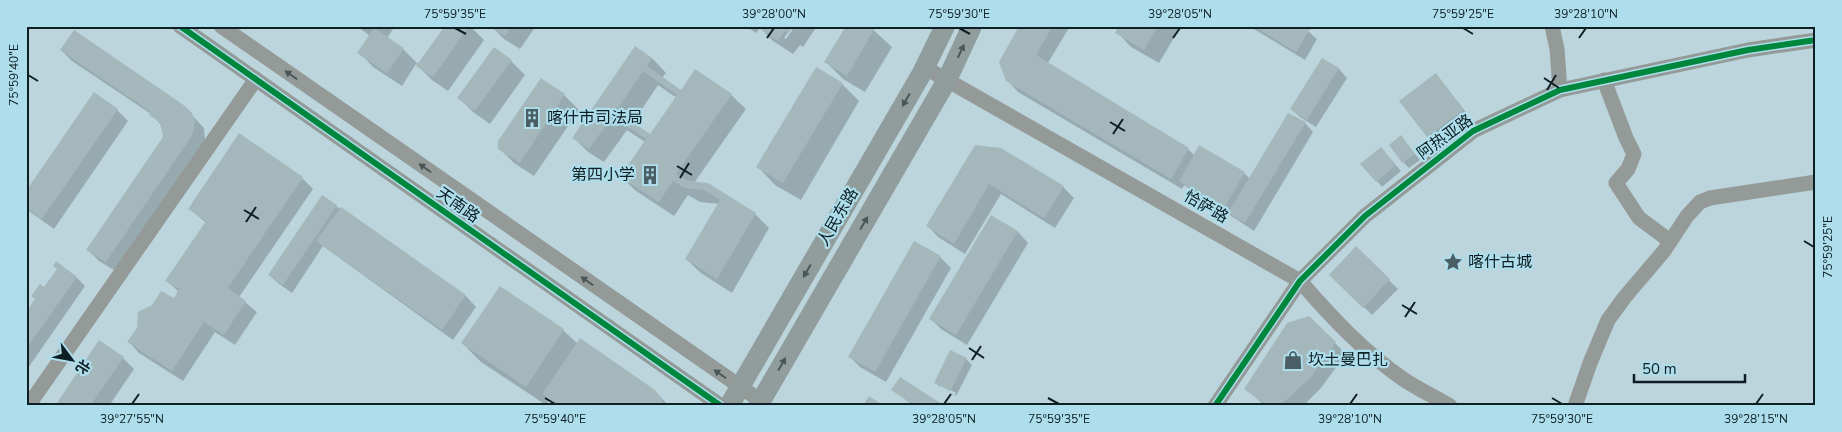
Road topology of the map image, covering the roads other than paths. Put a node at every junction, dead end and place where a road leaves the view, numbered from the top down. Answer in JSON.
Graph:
{"nodes":[{"id":1,"x":180,"y":26,"type":"edge"},
{"id":2,"x":221,"y":26,"type":"edge"},
{"id":3,"x":945,"y":26,"type":"edge"},
{"id":4,"x":972,"y":26,"type":"edge"},
{"id":5,"x":1552,"y":26,"type":"edge"},
{"id":6,"x":1816,"y":40,"type":"edge"},
{"id":7,"x":924,"y":67,"type":"junction"},
{"id":8,"x":256,"y":80,"type":"junction"},
{"id":9,"x":947,"y":80,"type":"junction"},
{"id":10,"x":1604,"y":80,"type":"junction"},
{"id":11,"x":1560,"y":90,"type":"junction"},
{"id":12,"x":1816,"y":182,"type":"edge"},
{"id":13,"x":1670,"y":241,"type":"junction"},
{"id":14,"x":1300,"y":281,"type":"junction"},
{"id":15,"x":739,"y":388,"type":"junction"},
{"id":16,"x":759,"y":404,"type":"edge"},
{"id":17,"x":28,"y":406,"type":"edge"},
{"id":18,"x":721,"y":406,"type":"edge"},
{"id":19,"x":729,"y":406,"type":"edge"},
{"id":20,"x":1215,"y":406,"type":"edge"},
{"id":21,"x":1450,"y":406,"type":"edge"},
{"id":22,"x":1575,"y":406,"type":"edge"}],
"edges":[{"from":1,"to":8,"type":"street","name":"天南路"},
{"from":15,"to":2,"type":"street","name":"天南路","one_way":true},
{"from":3,"to":7,"type":"main road","name":"人民东路"},
{"from":9,"to":4,"type":"main road","name":"人民东路","one_way":true},
{"from":5,"to":11,"type":"street"},
{"from":6,"to":10,"type":"street","name":"阿热亚路"},
{"from":7,"to":9,"type":"street","name":"恰萨路"},
{"from":7,"to":15,"type":"main road","name":"人民东路","one_way":true},
{"from":8,"to":17,"type":"street"},
{"from":8,"to":18,"type":"street","name":"天南路"},
{"from":9,"to":14,"type":"street","name":"恰萨路"},
{"from":16,"to":9,"type":"main road","name":"人民东路","one_way":true},
{"from":10,"to":11,"type":"street","name":"阿热亚路"},
{"from":10,"to":13,"type":"street"},
{"from":11,"to":14,"type":"street","name":"阿热亚路"},
{"from":12,"to":13,"type":"street"},
{"from":13,"to":22,"type":"street"},
{"from":14,"to":20,"type":"street","name":"阿热亚路"},
{"from":14,"to":21,"type":"street","name":"恰萨路"},
{"from":15,"to":16,"type":"street","name":"天南路"},
{"from":15,"to":19,"type":"main road","name":"人民东路"}]}
